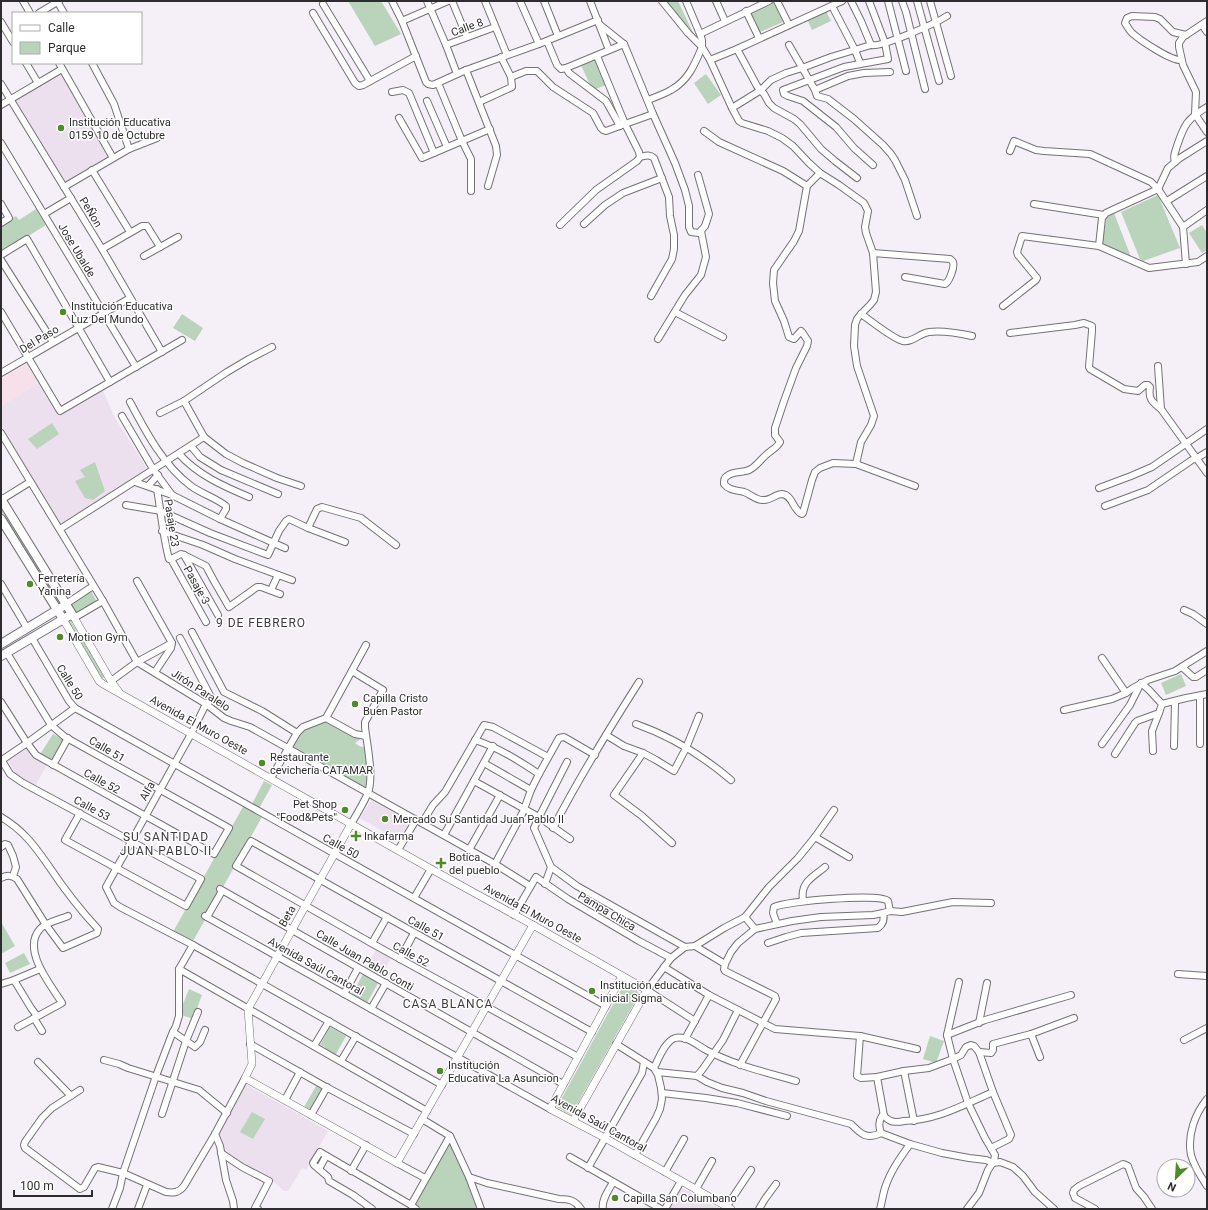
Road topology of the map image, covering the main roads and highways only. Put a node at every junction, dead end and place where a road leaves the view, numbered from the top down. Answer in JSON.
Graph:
{"nodes":[{"id":1,"x":1,"y":500,"type":"edge"},
{"id":2,"x":1,"y":519,"type":"edge"},
{"id":3,"x":66,"y":604,"type":"junction"},
{"id":4,"x":57,"y":609,"type":"junction"},
{"id":5,"x":64,"y":619,"type":"junction"},
{"id":6,"x":2,"y":642,"type":"edge"},
{"id":7,"x":4,"y":654,"type":"edge"}],
"edges":[{"from":1,"to":3,"type":"main road","name":"Avenida El Muro Oeste"},
{"from":2,"to":4,"type":"main road","name":"Avenida El Muro Oeste"},
{"from":3,"to":4,"type":"main road"},
{"from":3,"to":5,"type":"main road","name":"Avenida El Muro Oeste"},
{"from":4,"to":5,"type":"main road","name":"Avenida El Muro Oeste"},
{"from":4,"to":6,"type":"main road"},
{"from":5,"to":7,"type":"main road"}]}
